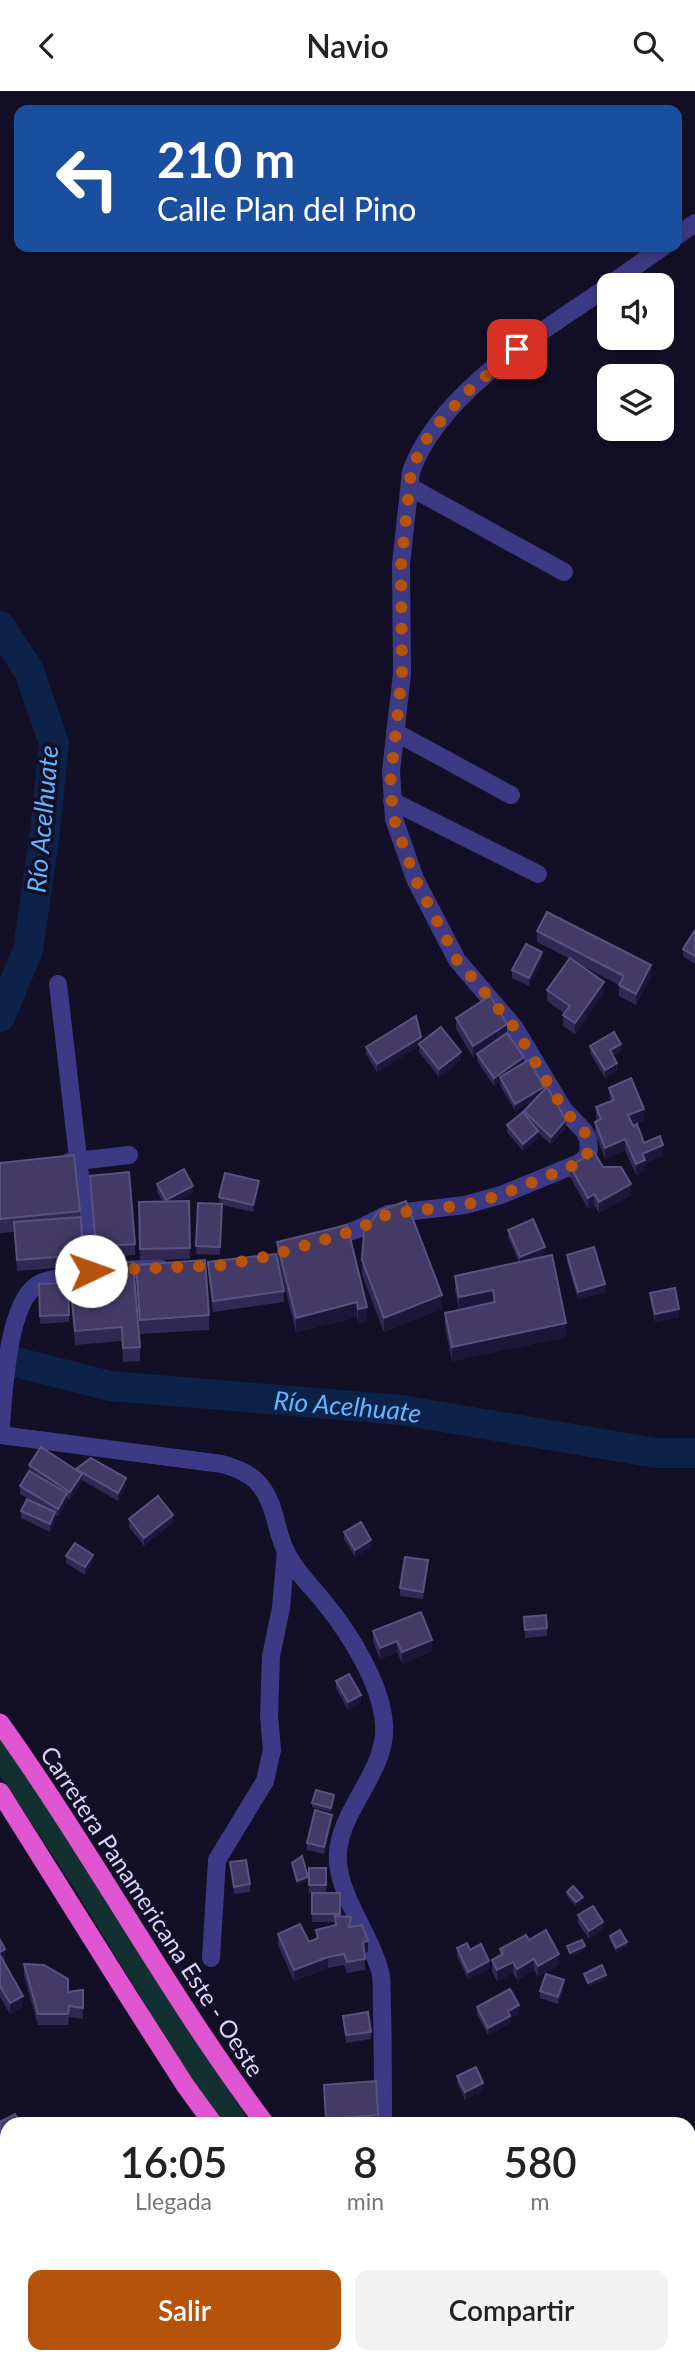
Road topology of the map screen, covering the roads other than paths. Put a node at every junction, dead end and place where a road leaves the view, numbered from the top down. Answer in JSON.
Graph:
{"nodes":[{"id":1,"x":656,"y":252,"type":"edge"},
{"id":2,"x":626,"y":273,"type":"edge"},
{"id":3,"x":597,"y":294,"type":"edge"},
{"id":4,"x":410,"y":487,"type":"junction"},
{"id":5,"x":564,"y":572,"type":"dead end"},
{"id":6,"x":395,"y":732,"type":"junction"},
{"id":7,"x":511,"y":795,"type":"dead end"},
{"id":8,"x":393,"y":800,"type":"junction"},
{"id":9,"x":538,"y":874,"type":"dead end"},
{"id":10,"x":58,"y":984,"type":"dead end"},
{"id":11,"x":130,"y":1154,"type":"dead end"},
{"id":12,"x":79,"y":1161,"type":"junction"},
{"id":13,"x":51,"y":1164,"type":"edge"},
{"id":14,"x":311,"y":1244,"type":"edge"},
{"id":15,"x":171,"y":1268,"type":"edge"},
{"id":16,"x":91,"y":1271,"type":"junction"},
{"id":17,"x":0,"y":1434,"type":"edge"},
{"id":18,"x":286,"y":1551,"type":"junction"},
{"id":19,"x":0,"y":1723,"type":"edge"},
{"id":20,"x":0,"y":1792,"type":"edge"},
{"id":21,"x":211,"y":1958,"type":"dead end"},
{"id":22,"x":209,"y":2117,"type":"edge"},
{"id":23,"x":260,"y":2117,"type":"edge"},
{"id":24,"x":383,"y":2117,"type":"edge"}],
"edges":[{"from":1,"to":2,"type":"street"},
{"from":3,"to":4,"type":"street"},
{"from":4,"to":5,"type":"street"},
{"from":4,"to":6,"type":"street"},
{"from":6,"to":7,"type":"street"},
{"from":6,"to":8,"type":"street"},
{"from":8,"to":9,"type":"street"},
{"from":8,"to":14,"type":"street"},
{"from":10,"to":12,"type":"street"},
{"from":11,"to":12,"type":"street"},
{"from":12,"to":13,"type":"street"},
{"from":12,"to":16,"type":"street"},
{"from":15,"to":16,"type":"street"},
{"from":16,"to":17,"type":"street"},
{"from":17,"to":18,"type":"street"},
{"from":18,"to":21,"type":"street"},
{"from":18,"to":24,"type":"street"},
{"from":19,"to":23,"type":"highway","name":"Carretera Panamericana Este - Oeste"},
{"from":20,"to":22,"type":"highway"}]}
